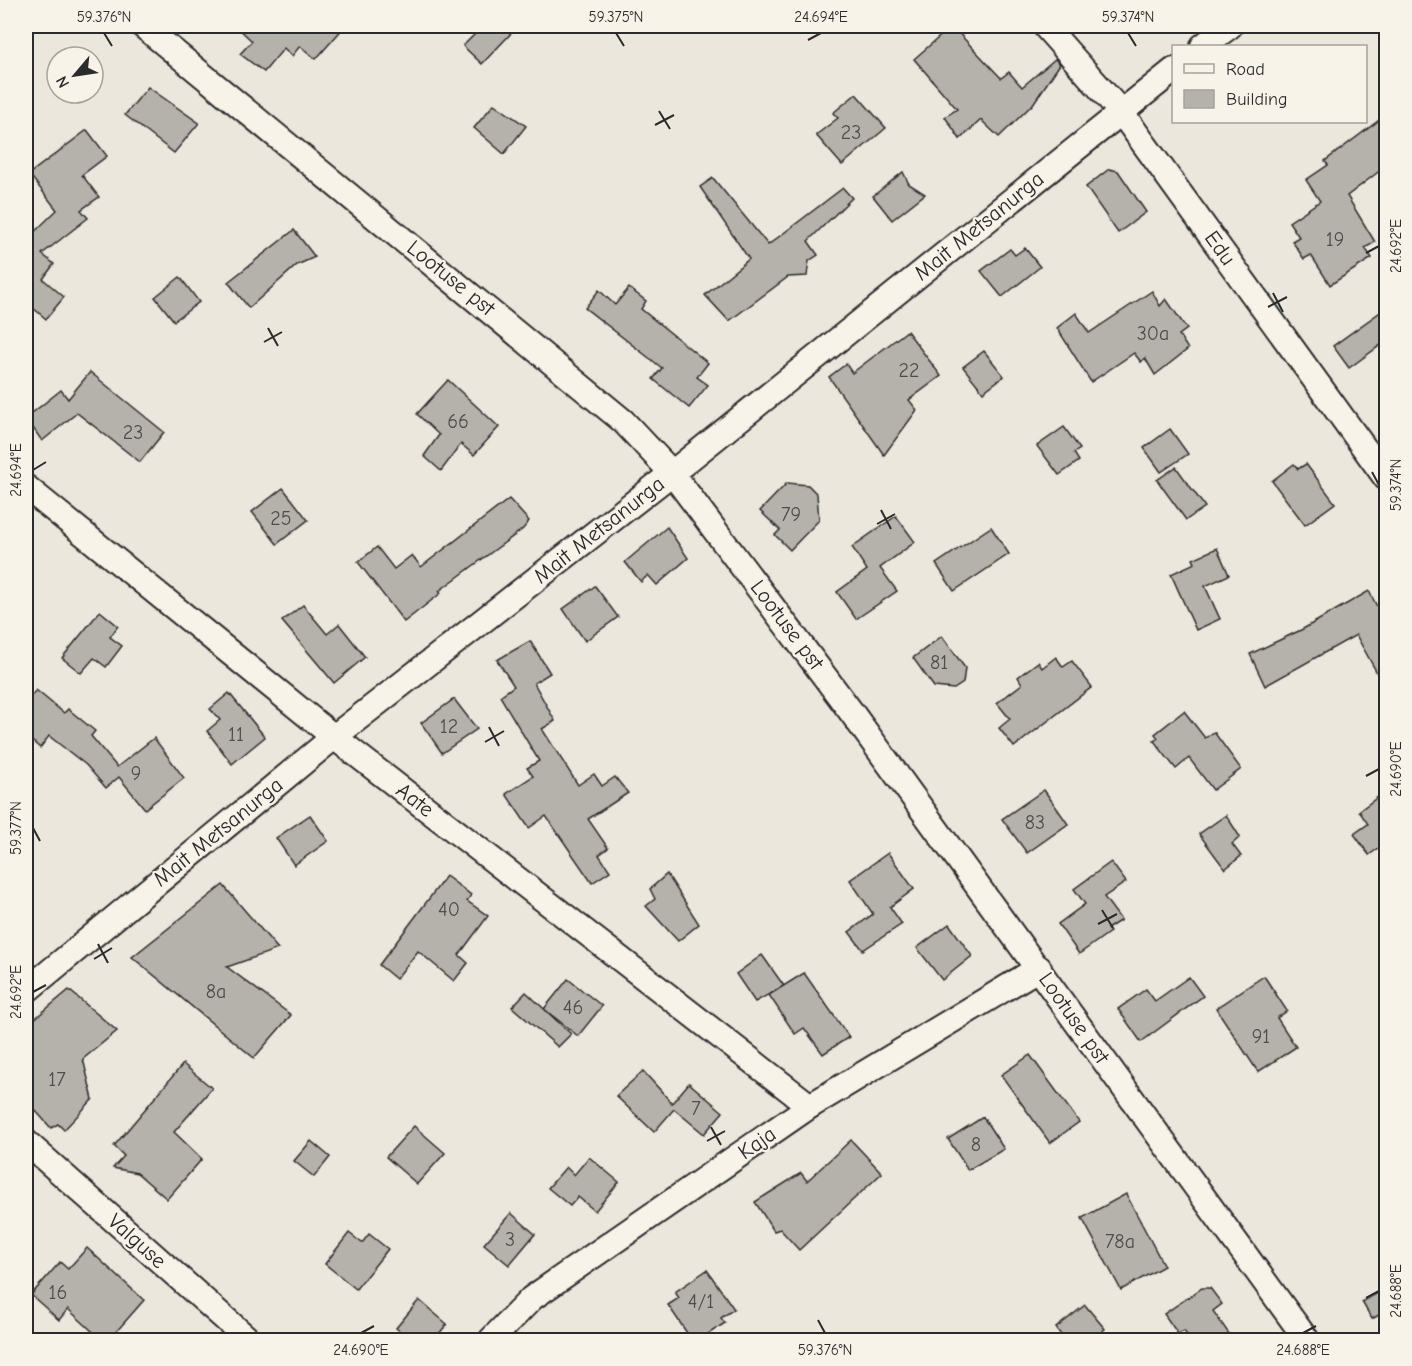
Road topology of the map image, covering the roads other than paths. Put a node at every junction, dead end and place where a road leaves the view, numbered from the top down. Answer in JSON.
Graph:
{"nodes":[{"id":1,"x":143,"y":26,"type":"edge"},
{"id":2,"x":1045,"y":26,"type":"edge"},
{"id":3,"x":1230,"y":26,"type":"edge"},
{"id":4,"x":1204,"y":45,"type":"edge"},
{"id":5,"x":1172,"y":71,"type":"edge"},
{"id":6,"x":1121,"y":112,"type":"junction"},
{"id":7,"x":672,"y":473,"type":"junction"},
{"id":8,"x":1386,"y":478,"type":"edge"},
{"id":9,"x":26,"y":487,"type":"edge"},
{"id":10,"x":334,"y":737,"type":"junction"},
{"id":11,"x":1039,"y":968,"type":"junction"},
{"id":12,"x":26,"y":991,"type":"edge"},
{"id":13,"x":810,"y":1106,"type":"junction"},
{"id":14,"x":26,"y":1142,"type":"edge"},
{"id":15,"x":249,"y":1341,"type":"edge"},
{"id":16,"x":491,"y":1341,"type":"edge"},
{"id":17,"x":1307,"y":1341,"type":"edge"}],
"edges":[{"from":1,"to":7,"type":"street","name":"Lootuse pst"},
{"from":2,"to":6,"type":"street","name":"Edu"},
{"from":3,"to":4,"type":"street"},
{"from":5,"to":6,"type":"street","name":"Mait Metsanurga"},
{"from":6,"to":7,"type":"street","name":"Mait Metsanurga"},
{"from":6,"to":8,"type":"street","name":"Edu"},
{"from":7,"to":10,"type":"street","name":"Mait Metsanurga"},
{"from":7,"to":11,"type":"street","name":"Lootuse pst"},
{"from":9,"to":10,"type":"street","name":"Aate"},
{"from":10,"to":12,"type":"street","name":"Mait Metsanurga"},
{"from":10,"to":13,"type":"street","name":"Aate"},
{"from":11,"to":13,"type":"street","name":"Kaja"},
{"from":11,"to":17,"type":"street","name":"Lootuse pst"},
{"from":13,"to":16,"type":"street","name":"Kaja"},
{"from":14,"to":15,"type":"street","name":"Valguse"}]}
